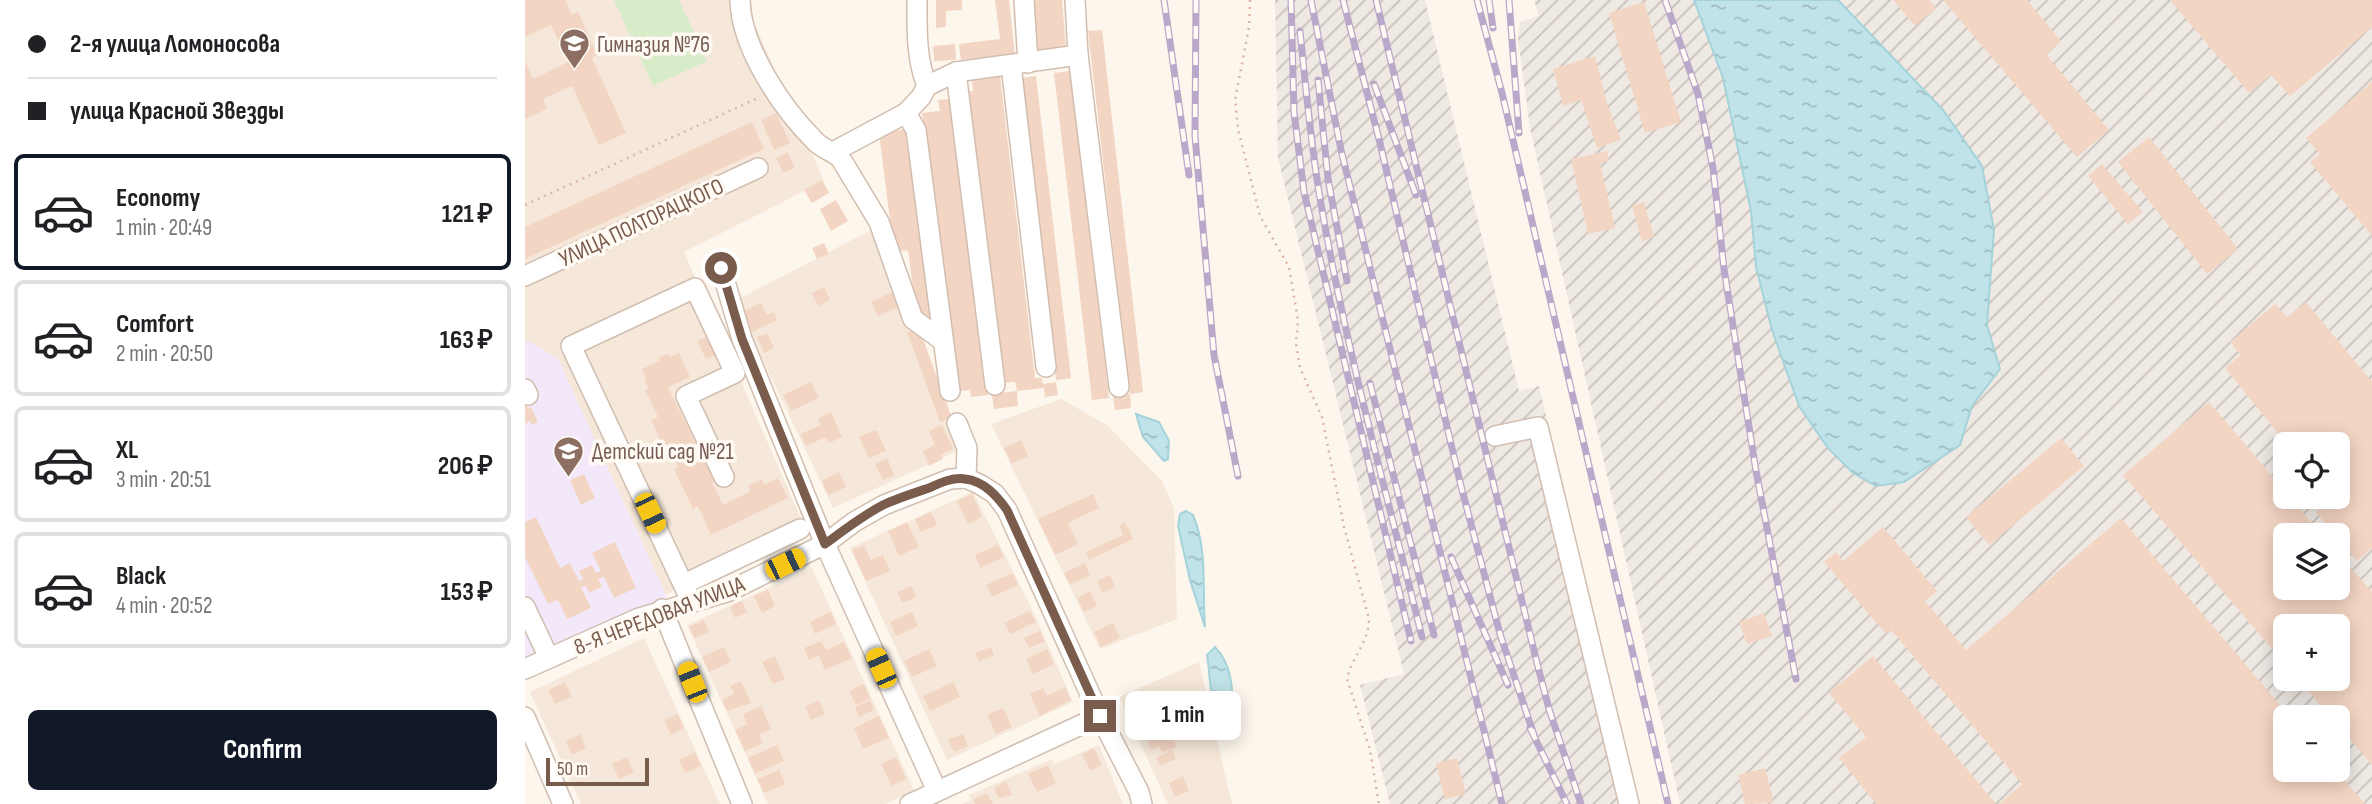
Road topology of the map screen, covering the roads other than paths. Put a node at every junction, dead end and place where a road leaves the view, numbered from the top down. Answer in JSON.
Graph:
{"nodes":[{"id":1,"x":740,"y":0,"type":"edge"},
{"id":2,"x":917,"y":0,"type":"edge"},
{"id":3,"x":1024,"y":0,"type":"edge"},
{"id":4,"x":1075,"y":0,"type":"edge"},
{"id":5,"x":1078,"y":55,"type":"junction"},
{"id":6,"x":1019,"y":64,"type":"junction"},
{"id":7,"x":955,"y":72,"type":"junction"},
{"id":8,"x":927,"y":86,"type":"junction"},
{"id":9,"x":906,"y":113,"type":"junction"},
{"id":10,"x":833,"y":152,"type":"junction"},
{"id":11,"x":758,"y":168,"type":"dead end"},
{"id":12,"x":721,"y":268,"type":"dead end"},
{"id":13,"x":525,"y":276,"type":"edge"},
{"id":14,"x":943,"y":341,"type":"junction"},
{"id":15,"x":1046,"y":368,"type":"dead end"},
{"id":16,"x":995,"y":385,"type":"dead end"},
{"id":17,"x":1119,"y":387,"type":"dead end"},
{"id":18,"x":950,"y":391,"type":"dead end"},
{"id":19,"x":957,"y":423,"type":"dead end"},
{"id":20,"x":1495,"y":436,"type":"dead end"},
{"id":21,"x":724,"y":477,"type":"dead end"},
{"id":22,"x":974,"y":482,"type":"junction"},
{"id":23,"x":800,"y":529,"type":"dead end"},
{"id":24,"x":825,"y":544,"type":"junction"},
{"id":25,"x":687,"y":592,"type":"junction"},
{"id":26,"x":525,"y":607,"type":"edge"},
{"id":27,"x":662,"y":609,"type":"junction"},
{"id":28,"x":549,"y":658,"type":"junction"},
{"id":29,"x":525,"y":669,"type":"edge"},
{"id":30,"x":1100,"y":716,"type":"junction"},
{"id":31,"x":525,"y":717,"type":"edge"},
{"id":32,"x":937,"y":791,"type":"junction"},
{"id":33,"x":563,"y":804,"type":"edge"},
{"id":34,"x":742,"y":804,"type":"edge"},
{"id":35,"x":910,"y":804,"type":"edge"},
{"id":36,"x":1142,"y":804,"type":"edge"},
{"id":37,"x":1629,"y":804,"type":"edge"}],
"edges":[{"from":1,"to":10,"type":"street"},
{"from":2,"to":8,"type":"street"},
{"from":3,"to":6,"type":"street"},
{"from":4,"to":5,"type":"street"},
{"from":5,"to":6,"type":"street"},
{"from":5,"to":17,"type":"street"},
{"from":6,"to":7,"type":"street"},
{"from":6,"to":15,"type":"street"},
{"from":7,"to":8,"type":"street"},
{"from":7,"to":16,"type":"street"},
{"from":8,"to":9,"type":"street"},
{"from":9,"to":10,"type":"street"},
{"from":9,"to":14,"type":"street"},
{"from":10,"to":14,"type":"street"},
{"from":11,"to":13,"type":"street","name":"УЛИЦА ПОЛТОРАЦКОГО"},
{"from":12,"to":24,"type":"street"},
{"from":14,"to":18,"type":"street"},
{"from":19,"to":22,"type":"street"},
{"from":20,"to":37,"type":"street"},
{"from":21,"to":25,"type":"street"},
{"from":22,"to":24,"type":"street","name":"8-Я ЧЕРЕДОВАЯ УЛИЦА"},
{"from":22,"to":30,"type":"street"},
{"from":23,"to":25,"type":"street"},
{"from":24,"to":25,"type":"street","name":"8-Я ЧЕРЕДОВАЯ УЛИЦА"},
{"from":24,"to":32,"type":"street"},
{"from":25,"to":27,"type":"street","name":"8-Я ЧЕРЕДОВАЯ УЛИЦА"},
{"from":26,"to":28,"type":"street"},
{"from":27,"to":28,"type":"street","name":"8-Я ЧЕРЕДОВАЯ УЛИЦА"},
{"from":27,"to":34,"type":"street"},
{"from":28,"to":29,"type":"street","name":"8-Я ЧЕРЕДОВАЯ УЛИЦА"},
{"from":30,"to":32,"type":"street"},
{"from":30,"to":36,"type":"street"},
{"from":31,"to":33,"type":"street"},
{"from":32,"to":35,"type":"street"}]}
